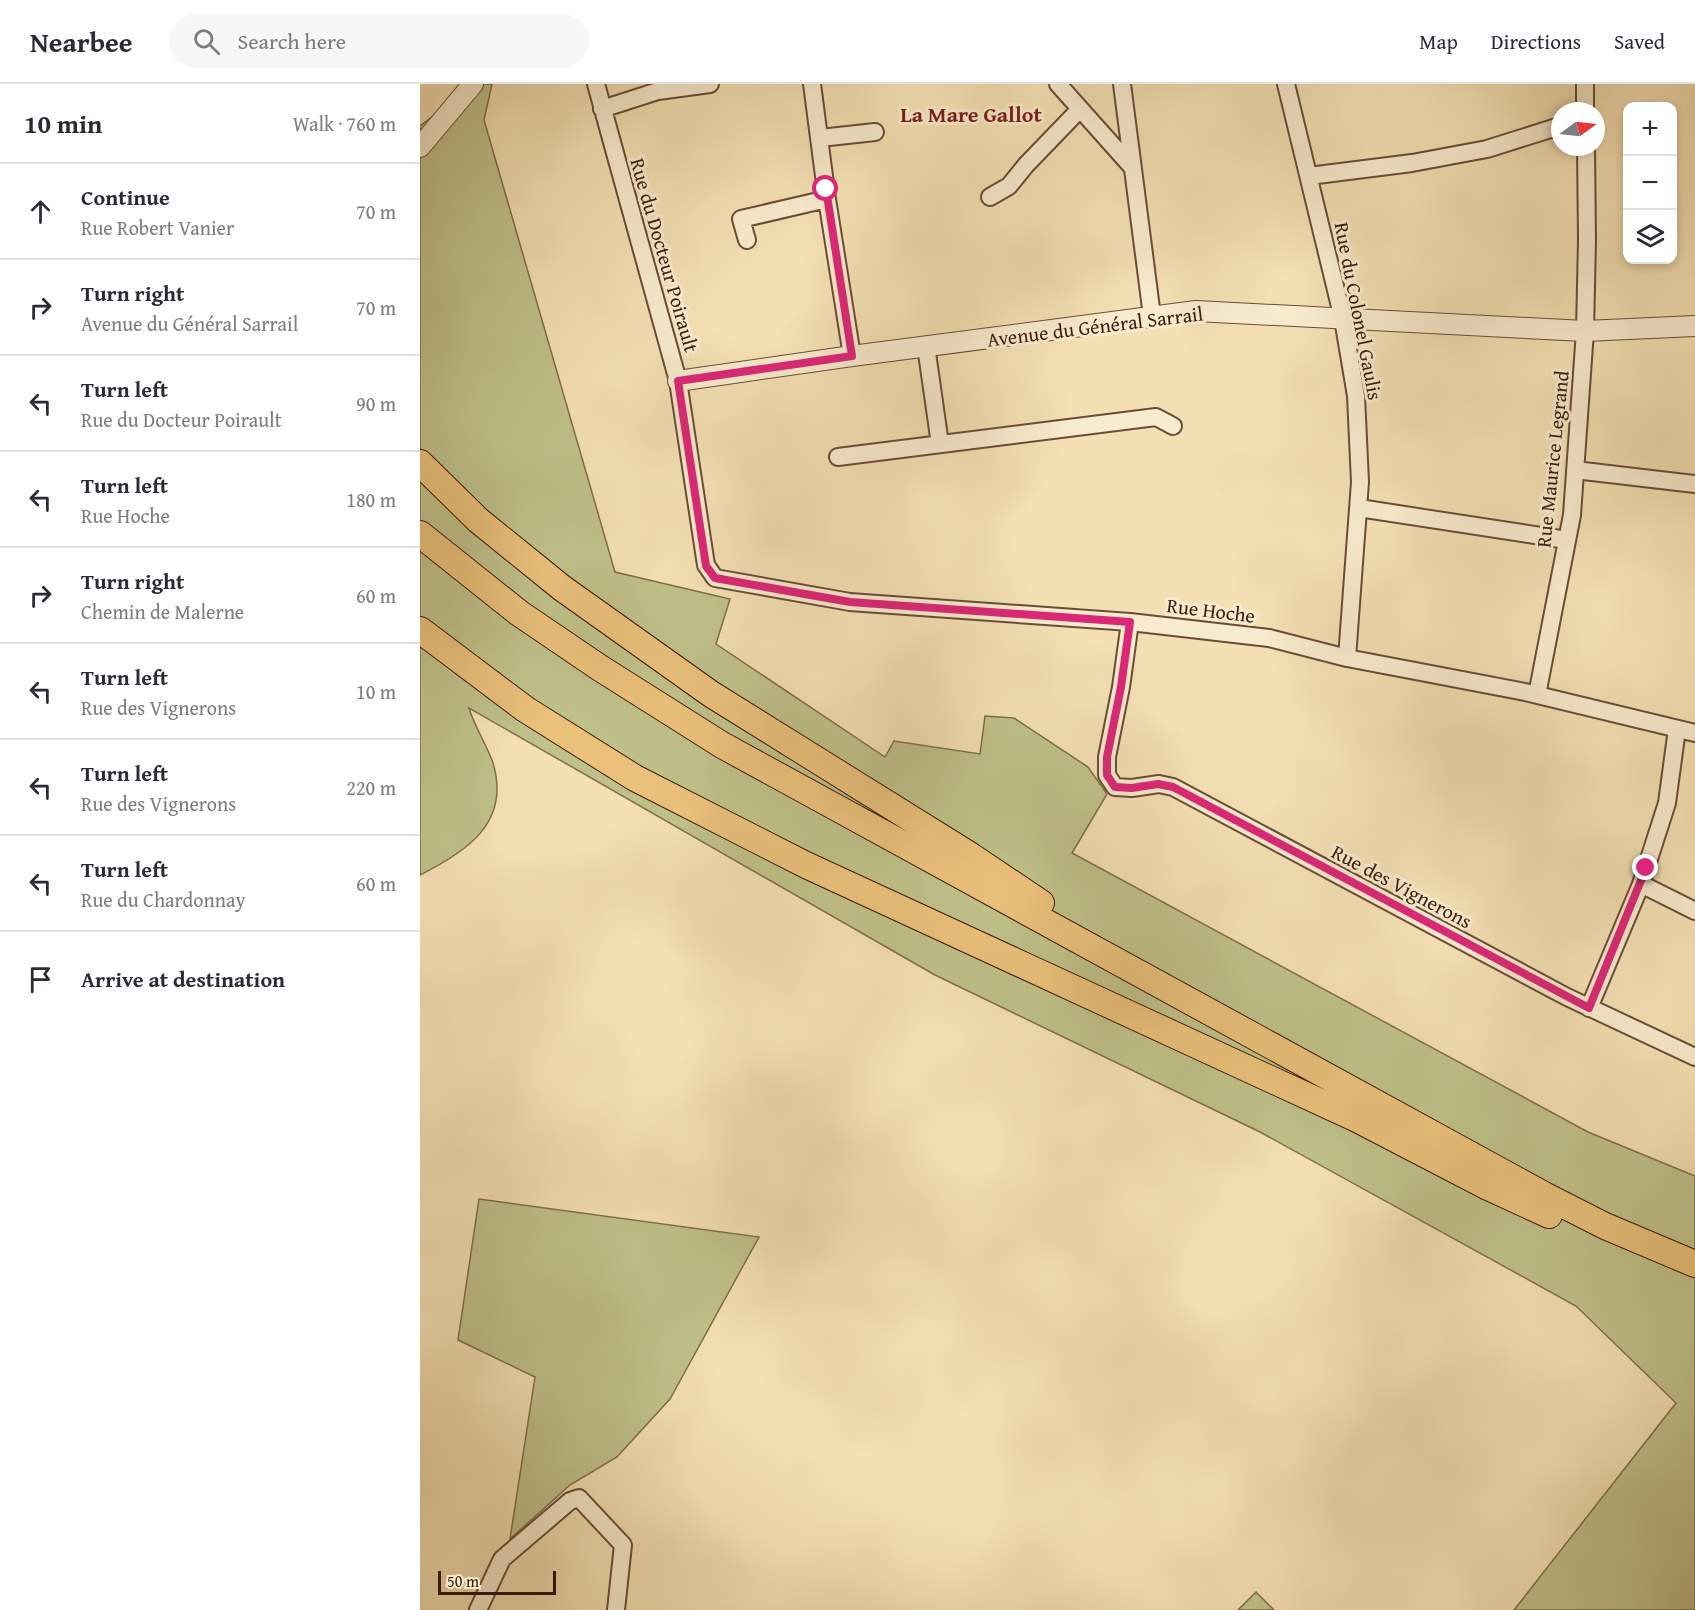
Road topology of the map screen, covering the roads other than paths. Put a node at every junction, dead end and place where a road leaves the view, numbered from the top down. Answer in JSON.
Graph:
{"nodes":[{"id":1,"x":473,"y":84,"type":"edge"},
{"id":2,"x":596,"y":84,"type":"edge"},
{"id":3,"x":711,"y":84,"type":"edge"},
{"id":4,"x":812,"y":84,"type":"edge"},
{"id":5,"x":1058,"y":84,"type":"edge"},
{"id":6,"x":1122,"y":84,"type":"edge"},
{"id":7,"x":1286,"y":84,"type":"edge"},
{"id":8,"x":1585,"y":84,"type":"edge"},
{"id":9,"x":1585,"y":102,"type":"edge"},
{"id":10,"x":602,"y":108,"type":"junction"},
{"id":11,"x":1080,"y":109,"type":"junction"},
{"id":12,"x":1551,"y":129,"type":"edge"},
{"id":13,"x":876,"y":132,"type":"dead end"},
{"id":14,"x":820,"y":138,"type":"junction"},
{"id":15,"x":420,"y":147,"type":"edge"},
{"id":16,"x":1586,"y":156,"type":"edge"},
{"id":17,"x":1132,"y":167,"type":"junction"},
{"id":18,"x":1309,"y":176,"type":"junction"},
{"id":19,"x":990,"y":197,"type":"dead end"},
{"id":20,"x":827,"y":199,"type":"junction"},
{"id":21,"x":747,"y":240,"type":"dead end"},
{"id":22,"x":1152,"y":316,"type":"junction"},
{"id":23,"x":1343,"y":319,"type":"junction"},
{"id":24,"x":1695,"y":326,"type":"edge"},
{"id":25,"x":1585,"y":331,"type":"junction"},
{"id":26,"x":926,"y":346,"type":"junction"},
{"id":27,"x":852,"y":356,"type":"junction"},
{"id":28,"x":678,"y":381,"type":"junction"},
{"id":29,"x":1173,"y":426,"type":"dead end"},
{"id":30,"x":940,"y":444,"type":"junction"},
{"id":31,"x":838,"y":457,"type":"dead end"},
{"id":32,"x":420,"y":463,"type":"edge"},
{"id":33,"x":1575,"y":470,"type":"junction"},
{"id":34,"x":1695,"y":484,"type":"edge"},
{"id":35,"x":1359,"y":508,"type":"junction"},
{"id":36,"x":420,"y":534,"type":"edge"},
{"id":37,"x":1568,"y":540,"type":"junction"},
{"id":38,"x":420,"y":546,"type":"edge"},
{"id":39,"x":715,"y":578,"type":"joint"},
{"id":40,"x":1130,"y":622,"type":"junction"},
{"id":41,"x":420,"y":630,"type":"edge"},
{"id":42,"x":1347,"y":658,"type":"junction"},
{"id":43,"x":1537,"y":695,"type":"junction"},
{"id":44,"x":1677,"y":729,"type":"junction"},
{"id":45,"x":1695,"y":733,"type":"edge"},
{"id":46,"x":1641,"y":884,"type":"junction"},
{"id":47,"x":1695,"y":911,"type":"edge"},
{"id":48,"x":1173,"y":992,"type":"junction"},
{"id":49,"x":1589,"y":1008,"type":"junction"},
{"id":50,"x":1695,"y":1057,"type":"edge"},
{"id":51,"x":1695,"y":1264,"type":"edge"},
{"id":52,"x":1695,"y":1274,"type":"edge"},
{"id":53,"x":1695,"y":1282,"type":"edge"},
{"id":54,"x":478,"y":1610,"type":"edge"},
{"id":55,"x":616,"y":1610,"type":"edge"}],
"edges":[{"from":1,"to":15,"type":"street"},
{"from":2,"to":10,"type":"street","name":"Rue du Docteur Poirault"},
{"from":3,"to":10,"type":"street"},
{"from":4,"to":14,"type":"street"},
{"from":5,"to":11,"type":"street"},
{"from":6,"to":17,"type":"street"},
{"from":7,"to":18,"type":"street","name":"Rue du Colonel Gaulis"},
{"from":8,"to":9,"type":"street"},
{"from":10,"to":28,"type":"street","name":"Rue du Docteur Poirault"},
{"from":11,"to":17,"type":"street"},
{"from":11,"to":19,"type":"street"},
{"from":12,"to":18,"type":"street"},
{"from":13,"to":14,"type":"street"},
{"from":14,"to":20,"type":"street"},
{"from":16,"to":25,"type":"street","name":"Rue Maurice Legrand"},
{"from":17,"to":22,"type":"street"},
{"from":18,"to":23,"type":"street","name":"Rue du Colonel Gaulis"},
{"from":20,"to":21,"type":"street"},
{"from":20,"to":27,"type":"street"},
{"from":22,"to":23,"type":"street","name":"Avenue du Général Sarrail"},
{"from":22,"to":26,"type":"street","name":"Avenue du Général Sarrail"},
{"from":23,"to":25,"type":"street","name":"Avenue du Général Sarrail"},
{"from":23,"to":35,"type":"street","name":"Rue du Colonel Gaulis"},
{"from":24,"to":25,"type":"street","name":"Avenue du Général Sarrail"},
{"from":25,"to":33,"type":"street","name":"Rue Maurice Legrand"},
{"from":26,"to":27,"type":"street","name":"Avenue du Général Sarrail"},
{"from":26,"to":30,"type":"street"},
{"from":27,"to":28,"type":"street","name":"Avenue du Général Sarrail"},
{"from":28,"to":39,"type":"street","name":"Rue du Docteur Poirault"},
{"from":29,"to":30,"type":"street"},
{"from":30,"to":31,"type":"street"},
{"from":32,"to":48,"type":"main road"},
{"from":33,"to":34,"type":"street"},
{"from":33,"to":37,"type":"street","name":"Rue Maurice Legrand"},
{"from":35,"to":37,"type":"street"},
{"from":35,"to":42,"type":"street","name":"Rue du Colonel Gaulis"},
{"from":36,"to":48,"type":"main road"},
{"from":37,"to":43,"type":"street","name":"Rue Maurice Legrand"},
{"from":38,"to":52,"type":"main road"},
{"from":39,"to":40,"type":"street","name":"Rue Hoche"},
{"from":40,"to":42,"type":"street","name":"Rue Hoche"},
{"from":40,"to":49,"type":"street","name":"Rue des Vignerons"},
{"from":41,"to":53,"type":"main road"},
{"from":42,"to":43,"type":"street","name":"Rue Hoche"},
{"from":43,"to":44,"type":"street","name":"Rue Hoche"},
{"from":44,"to":45,"type":"street","name":"Rue Hoche"},
{"from":44,"to":46,"type":"street"},
{"from":46,"to":47,"type":"street"},
{"from":46,"to":49,"type":"street"},
{"from":48,"to":51,"type":"main road"},
{"from":49,"to":50,"type":"street","name":"Rue des Vignerons"},
{"from":54,"to":55,"type":"street"}]}
